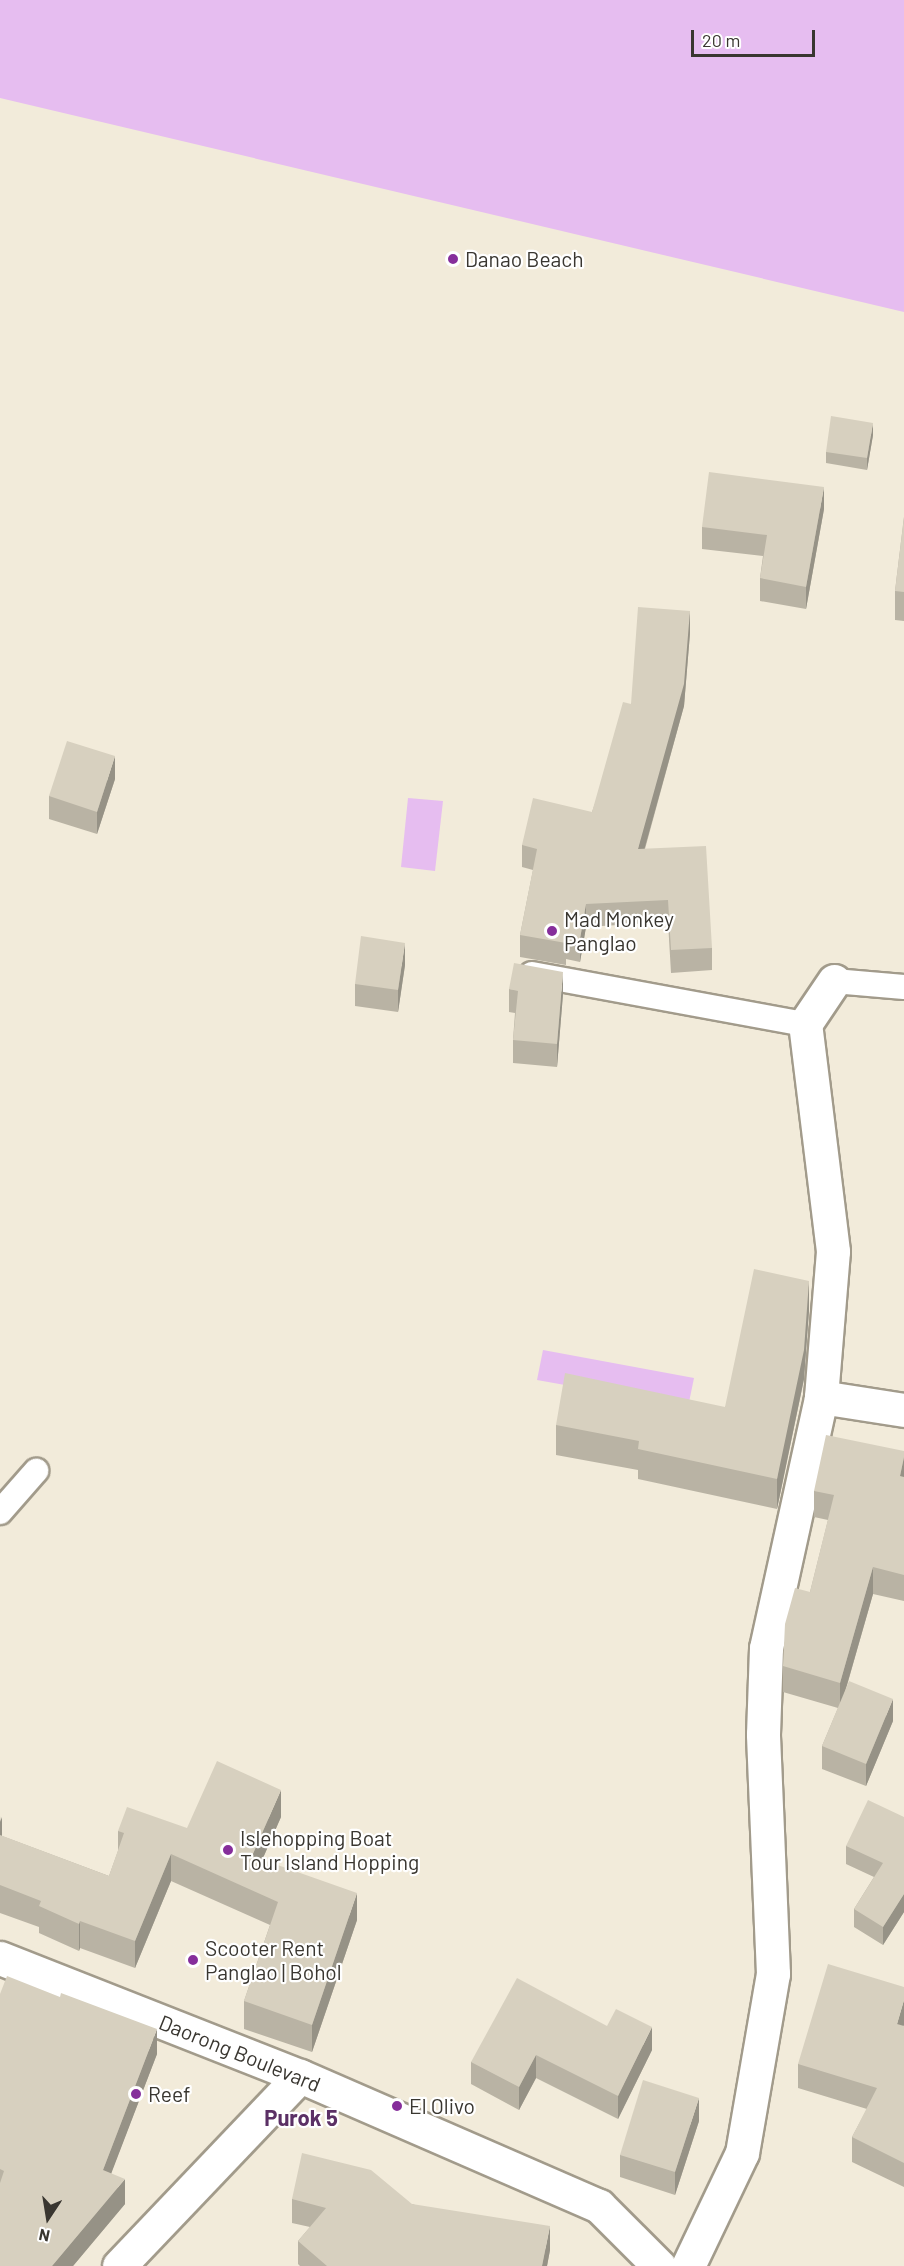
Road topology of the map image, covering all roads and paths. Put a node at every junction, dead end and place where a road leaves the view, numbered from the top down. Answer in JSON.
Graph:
{"nodes":[{"id":1,"x":517,"y":971,"type":"edge"},
{"id":2,"x":834,"y":981,"type":"joint"},
{"id":3,"x":904,"y":987,"type":"edge"},
{"id":4,"x":805,"y":1024,"type":"junction"},
{"id":5,"x":821,"y":1396,"type":"junction"},
{"id":6,"x":904,"y":1410,"type":"edge"},
{"id":7,"x":36,"y":1471,"type":"dead end"},
{"id":8,"x":0,"y":1512,"type":"edge"},
{"id":9,"x":0,"y":1958,"type":"edge"},
{"id":10,"x":300,"y":2076,"type":"junction"},
{"id":11,"x":119,"y":2266,"type":"edge"},
{"id":12,"x":659,"y":2266,"type":"edge"},
{"id":13,"x":688,"y":2266,"type":"edge"}],
"edges":[{"from":1,"to":4,"type":"lane"},
{"from":2,"to":3,"type":"lane"},
{"from":2,"to":4,"type":"street"},
{"from":4,"to":5,"type":"street"},
{"from":5,"to":6,"type":"street"},
{"from":5,"to":13,"type":"street"},
{"from":7,"to":8,"type":"lane"},
{"from":9,"to":10,"type":"street","name":"Daorong Boulevard"},
{"from":10,"to":11,"type":"street"},
{"from":10,"to":12,"type":"street","name":"Daorong Boulevard"}]}
